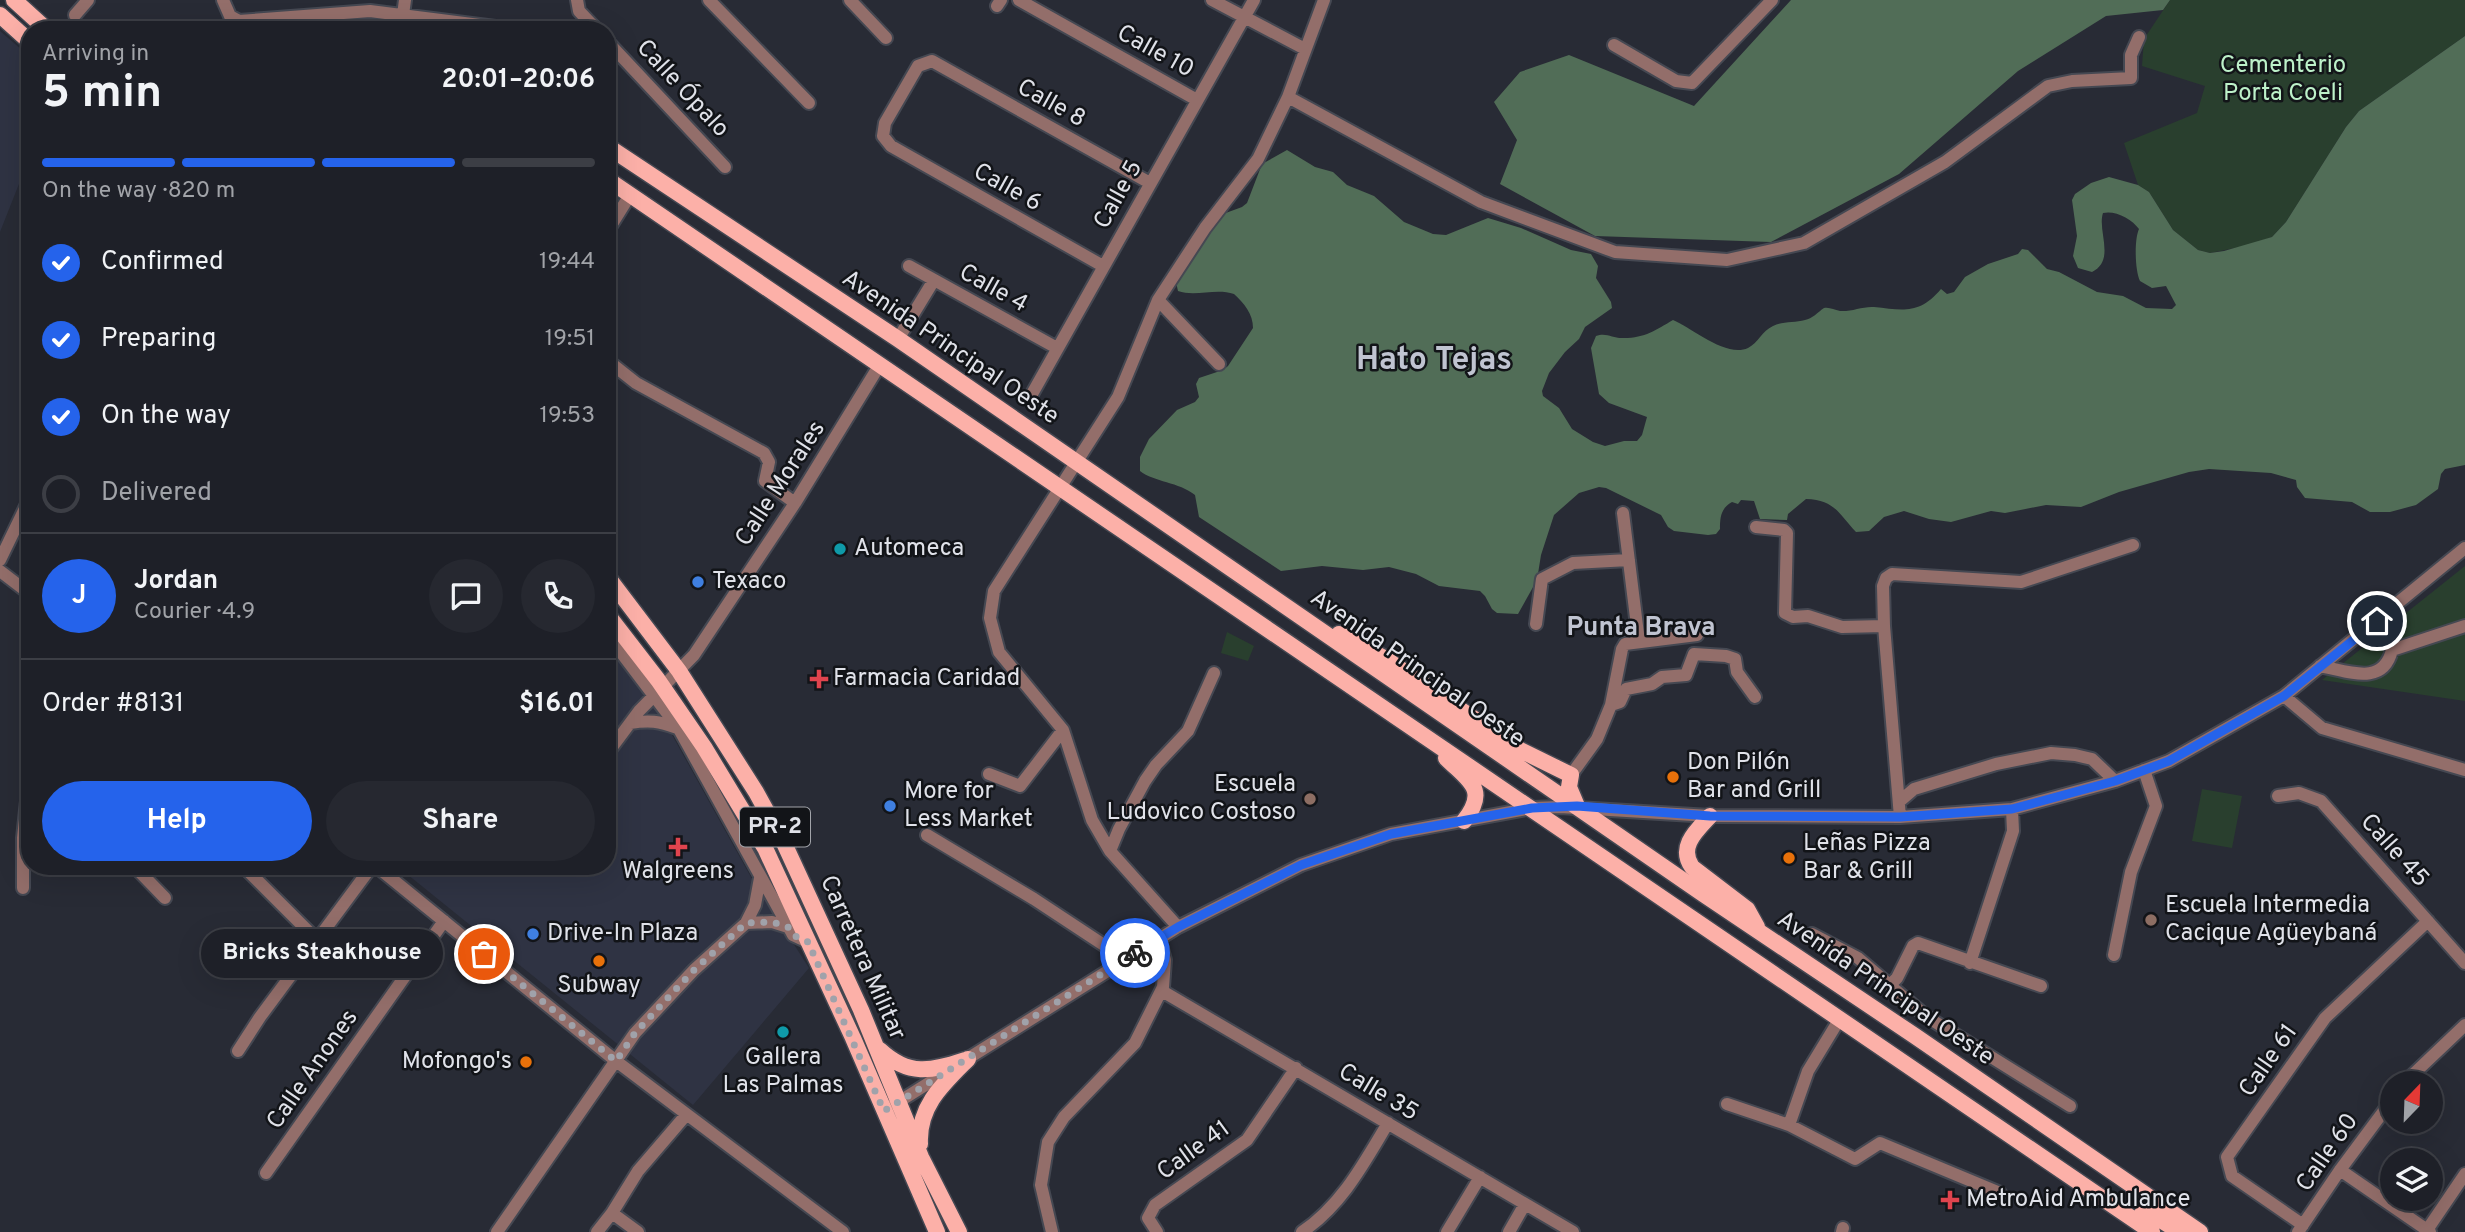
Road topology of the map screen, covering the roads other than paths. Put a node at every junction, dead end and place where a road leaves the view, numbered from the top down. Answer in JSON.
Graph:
{"nodes":[{"id":1,"x":14,"y":0,"type":"edge"},
{"id":2,"x":88,"y":0,"type":"edge"},
{"id":3,"x":223,"y":0,"type":"edge"},
{"id":4,"x":405,"y":0,"type":"edge"},
{"id":5,"x":577,"y":0,"type":"edge"},
{"id":6,"x":709,"y":0,"type":"edge"},
{"id":7,"x":850,"y":0,"type":"edge"},
{"id":8,"x":1019,"y":0,"type":"edge"},
{"id":9,"x":1212,"y":0,"type":"edge"},
{"id":10,"x":1254,"y":0,"type":"edge"},
{"id":11,"x":1324,"y":0,"type":"edge"},
{"id":12,"x":1772,"y":0,"type":"edge"},
{"id":13,"x":0,"y":15,"type":"edge"},
{"id":14,"x":75,"y":15,"type":"dead end"},
{"id":15,"x":404,"y":15,"type":"junction"},
{"id":16,"x":1244,"y":18,"type":"junction"},
{"id":17,"x":39,"y":21,"type":"edge"},
{"id":18,"x":450,"y":21,"type":"edge"},
{"id":19,"x":588,"y":21,"type":"edge"},
{"id":20,"x":21,"y":34,"type":"edge"},
{"id":21,"x":2139,"y":37,"type":"dead end"},
{"id":22,"x":886,"y":38,"type":"dead end"},
{"id":23,"x":1614,"y":45,"type":"dead end"},
{"id":24,"x":1305,"y":49,"type":"junction"},
{"id":25,"x":616,"y":51,"type":"edge"},
{"id":26,"x":932,"y":61,"type":"joint"},
{"id":27,"x":1288,"y":97,"type":"junction"},
{"id":28,"x":1197,"y":100,"type":"junction"},
{"id":29,"x":808,"y":103,"type":"dead end"},
{"id":30,"x":616,"y":152,"type":"edge"},
{"id":31,"x":725,"y":167,"type":"dead end"},
{"id":32,"x":1150,"y":183,"type":"junction"},
{"id":33,"x":616,"y":186,"type":"edge"},
{"id":34,"x":630,"y":195,"type":"junction"},
{"id":35,"x":616,"y":218,"type":"edge"},
{"id":36,"x":909,"y":266,"type":"dead end"},
{"id":37,"x":1103,"y":266,"type":"junction"},
{"id":38,"x":934,"y":280,"type":"junction"},
{"id":39,"x":1158,"y":300,"type":"junction"},
{"id":40,"x":898,"y":339,"type":"junction"},
{"id":41,"x":1057,"y":348,"type":"junction"},
{"id":42,"x":1219,"y":364,"type":"dead end"},
{"id":43,"x":879,"y":366,"type":"junction"},
{"id":44,"x":616,"y":367,"type":"edge"},
{"id":45,"x":1032,"y":394,"type":"dead end"},
{"id":46,"x":1076,"y":462,"type":"junction"},
{"id":47,"x":1060,"y":486,"type":"junction"},
{"id":48,"x":795,"y":503,"type":"junction"},
{"id":49,"x":1623,"y":513,"type":"dead end"},
{"id":50,"x":21,"y":517,"type":"edge"},
{"id":51,"x":1756,"y":527,"type":"dead end"},
{"id":52,"x":2133,"y":545,"type":"dead end"},
{"id":53,"x":2465,"y":548,"type":"edge"},
{"id":54,"x":0,"y":560,"type":"edge"},
{"id":55,"x":1629,"y":560,"type":"junction"},
{"id":56,"x":0,"y":570,"type":"edge"},
{"id":57,"x":21,"y":587,"type":"edge"},
{"id":58,"x":616,"y":588,"type":"edge"},
{"id":59,"x":1305,"y":619,"type":"junction"},
{"id":60,"x":2377,"y":621,"type":"junction"},
{"id":61,"x":1536,"y":624,"type":"dead end"},
{"id":62,"x":1884,"y":626,"type":"junction"},
{"id":63,"x":2465,"y":626,"type":"edge"},
{"id":64,"x":616,"y":628,"type":"edge"},
{"id":65,"x":1697,"y":635,"type":"dead end"},
{"id":66,"x":1639,"y":642,"type":"junction"},
{"id":67,"x":616,"y":644,"type":"edge"},
{"id":68,"x":2392,"y":650,"type":"junction"},
{"id":69,"x":2320,"y":666,"type":"junction"},
{"id":70,"x":679,"y":670,"type":"junction"},
{"id":71,"x":1214,"y":673,"type":"dead end"},
{"id":72,"x":658,"y":691,"type":"junction"},
{"id":73,"x":2284,"y":696,"type":"junction"},
{"id":74,"x":1755,"y":697,"type":"dead end"},
{"id":75,"x":1611,"y":705,"type":"junction"},
{"id":76,"x":630,"y":723,"type":"junction"},
{"id":77,"x":679,"y":729,"type":"junction"},
{"id":78,"x":1063,"y":730,"type":"junction"},
{"id":79,"x":1419,"y":731,"type":"junction"},
{"id":80,"x":616,"y":742,"type":"edge"},
{"id":81,"x":2465,"y":769,"type":"edge"},
{"id":82,"x":2144,"y":770,"type":"junction"},
{"id":83,"x":989,"y":774,"type":"dead end"},
{"id":84,"x":1571,"y":775,"type":"junction"},
{"id":85,"x":2115,"y":781,"type":"junction"},
{"id":86,"x":2278,"y":796,"type":"dead end"},
{"id":87,"x":1900,"y":801,"type":"junction"},
{"id":88,"x":1577,"y":806,"type":"junction"},
{"id":89,"x":1532,"y":808,"type":"junction"},
{"id":90,"x":2012,"y":809,"type":"junction"},
{"id":91,"x":1710,"y":816,"type":"junction"},
{"id":92,"x":1900,"y":817,"type":"junction"},
{"id":93,"x":1464,"y":821,"type":"junction"},
{"id":94,"x":927,"y":835,"type":"dead end"},
{"id":95,"x":1110,"y":850,"type":"junction"},
{"id":96,"x":23,"y":875,"type":"edge"},
{"id":97,"x":142,"y":875,"type":"edge"},
{"id":98,"x":252,"y":875,"type":"edge"},
{"id":99,"x":367,"y":875,"type":"edge"},
{"id":100,"x":385,"y":875,"type":"edge"},
{"id":101,"x":761,"y":878,"type":"junction"},
{"id":102,"x":23,"y":888,"type":"dead end"},
{"id":103,"x":164,"y":898,"type":"dead end"},
{"id":104,"x":443,"y":921,"type":"junction"},
{"id":105,"x":2428,"y":921,"type":"junction"},
{"id":106,"x":746,"y":923,"type":"junction"},
{"id":107,"x":788,"y":927,"type":"junction"},
{"id":108,"x":1178,"y":927,"type":"junction"},
{"id":109,"x":1758,"y":929,"type":"junction"},
{"id":110,"x":1812,"y":934,"type":"dead end"},
{"id":111,"x":1159,"y":938,"type":"junction"},
{"id":112,"x":317,"y":940,"type":"junction"},
{"id":113,"x":808,"y":942,"type":"junction"},
{"id":114,"x":2114,"y":955,"type":"dead end"},
{"id":115,"x":1125,"y":959,"type":"junction"},
{"id":116,"x":1970,"y":963,"type":"junction"},
{"id":117,"x":2465,"y":963,"type":"edge"},
{"id":118,"x":1891,"y":984,"type":"junction"},
{"id":119,"x":2041,"y":986,"type":"dead end"},
{"id":120,"x":1162,"y":991,"type":"junction"},
{"id":121,"x":1927,"y":1017,"type":"junction"},
{"id":122,"x":1839,"y":1020,"type":"junction"},
{"id":123,"x":2465,"y":1025,"type":"edge"},
{"id":124,"x":1915,"y":1036,"type":"junction"},
{"id":125,"x":877,"y":1048,"type":"junction"},
{"id":126,"x":238,"y":1051,"type":"dead end"},
{"id":127,"x":968,"y":1059,"type":"junction"},
{"id":128,"x":616,"y":1061,"type":"junction"},
{"id":129,"x":1296,"y":1068,"type":"junction"},
{"id":130,"x":2417,"y":1071,"type":"edge"},
{"id":131,"x":900,"y":1101,"type":"junction"},
{"id":132,"x":1727,"y":1104,"type":"dead end"},
{"id":133,"x":2070,"y":1106,"type":"dead end"},
{"id":134,"x":884,"y":1111,"type":"junction"},
{"id":135,"x":686,"y":1115,"type":"junction"},
{"id":136,"x":2380,"y":1116,"type":"edge"},
{"id":137,"x":1388,"y":1123,"type":"junction"},
{"id":138,"x":1789,"y":1125,"type":"junction"},
{"id":139,"x":921,"y":1157,"type":"junction"},
{"id":140,"x":2340,"y":1170,"type":"junction"},
{"id":141,"x":266,"y":1173,"type":"dead end"},
{"id":142,"x":1480,"y":1177,"type":"junction"},
{"id":143,"x":2461,"y":1179,"type":"edge"},
{"id":144,"x":2000,"y":1194,"type":"dead end"},
{"id":145,"x":1525,"y":1204,"type":"junction"},
{"id":146,"x":612,"y":1213,"type":"junction"},
{"id":147,"x":2133,"y":1226,"type":"edge"},
{"id":148,"x":2301,"y":1228,"type":"edge"},
{"id":149,"x":2429,"y":1231,"type":"edge"},
{"id":150,"x":497,"y":1232,"type":"edge"},
{"id":151,"x":597,"y":1232,"type":"edge"},
{"id":152,"x":638,"y":1232,"type":"edge"},
{"id":153,"x":843,"y":1232,"type":"edge"},
{"id":154,"x":937,"y":1232,"type":"edge"},
{"id":155,"x":959,"y":1232,"type":"edge"},
{"id":156,"x":1052,"y":1232,"type":"edge"},
{"id":157,"x":1157,"y":1232,"type":"edge"},
{"id":158,"x":1302,"y":1232,"type":"edge"},
{"id":159,"x":1447,"y":1232,"type":"edge"},
{"id":160,"x":1509,"y":1232,"type":"edge"},
{"id":161,"x":1572,"y":1232,"type":"edge"},
{"id":162,"x":2152,"y":1232,"type":"edge"},
{"id":163,"x":2180,"y":1232,"type":"edge"},
{"id":164,"x":2200,"y":1232,"type":"edge"}],
"edges":[{"from":1,"to":17,"type":"main road"},
{"from":2,"to":14,"type":"street"},
{"from":3,"to":15,"type":"street"},
{"from":4,"to":15,"type":"street"},
{"from":5,"to":19,"type":"street"},
{"from":6,"to":29,"type":"street"},
{"from":7,"to":22,"type":"street"},
{"from":8,"to":28,"type":"street","name":"Calle 10"},
{"from":9,"to":16,"type":"street"},
{"from":10,"to":16,"type":"street","name":"Calle 5"},
{"from":11,"to":24,"type":"street"},
{"from":12,"to":23,"type":"street"},
{"from":13,"to":20,"type":"main road"},
{"from":15,"to":18,"type":"street"},
{"from":16,"to":24,"type":"street"},
{"from":16,"to":28,"type":"street","name":"Calle 5"},
{"from":21,"to":27,"type":"street"},
{"from":24,"to":27,"type":"street"},
{"from":25,"to":31,"type":"street","name":"Calle Ópalo"},
{"from":26,"to":32,"type":"street","name":"Calle 8"},
{"from":26,"to":37,"type":"street","name":"Calle 6"},
{"from":27,"to":39,"type":"street"},
{"from":28,"to":32,"type":"street","name":"Calle 5"},
{"from":30,"to":40,"type":"main road","name":"Avenida Principal Oeste"},
{"from":32,"to":37,"type":"street","name":"Calle 5"},
{"from":33,"to":34,"type":"main road","name":"Avenida Principal Oeste"},
{"from":34,"to":35,"type":"street"},
{"from":34,"to":43,"type":"main road","name":"Avenida Principal Oeste"},
{"from":36,"to":38,"type":"street","name":"Calle 4"},
{"from":37,"to":41,"type":"street","name":"Calle 5"},
{"from":38,"to":40,"type":"street"},
{"from":38,"to":41,"type":"street","name":"Calle 4"},
{"from":39,"to":42,"type":"street"},
{"from":39,"to":46,"type":"street"},
{"from":40,"to":46,"type":"main road","name":"Avenida Principal Oeste"},
{"from":41,"to":45,"type":"street","name":"Calle 5"},
{"from":43,"to":47,"type":"main road","name":"Avenida Principal Oeste"},
{"from":43,"to":48,"type":"street","name":"Calle Morales"},
{"from":44,"to":48,"type":"street"},
{"from":46,"to":47,"type":"street"},
{"from":46,"to":59,"type":"main road","name":"Avenida Principal Oeste"},
{"from":47,"to":78,"type":"street"},
{"from":47,"to":79,"type":"main road","name":"Avenida Principal Oeste"},
{"from":48,"to":70,"type":"street","name":"Calle Morales"},
{"from":49,"to":55,"type":"street"},
{"from":50,"to":54,"type":"street"},
{"from":51,"to":62,"type":"street"},
{"from":52,"to":62,"type":"street"},
{"from":53,"to":60,"type":"street"},
{"from":55,"to":61,"type":"street"},
{"from":55,"to":66,"type":"street"},
{"from":56,"to":57,"type":"street"},
{"from":58,"to":70,"type":"main road","name":"Carretera Militar","number":"PR-2"},
{"from":59,"to":84,"type":"main road"},
{"from":59,"to":88,"type":"main road","name":"Avenida Principal Oeste"},
{"from":60,"to":68,"type":"street"},
{"from":60,"to":69,"type":"street"},
{"from":62,"to":87,"type":"street"},
{"from":63,"to":68,"type":"street"},
{"from":64,"to":72,"type":"main road","name":"Carretera Militar","number":"PR-2"},
{"from":65,"to":66,"type":"street"},
{"from":66,"to":75,"type":"street"},
{"from":67,"to":72,"type":"street"},
{"from":68,"to":69,"type":"street"},
{"from":69,"to":73,"type":"street"},
{"from":70,"to":72,"type":"street","name":"Calle Morales"},
{"from":70,"to":125,"type":"main road","name":"Carretera Militar","number":"PR-2"},
{"from":71,"to":95,"type":"street"},
{"from":72,"to":76,"type":"street","name":"Calle Morales"},
{"from":72,"to":77,"type":"street"},
{"from":72,"to":113,"type":"main road","name":"Carretera Militar","number":"PR-2"},
{"from":73,"to":81,"type":"street"},
{"from":73,"to":82,"type":"street"},
{"from":74,"to":75,"type":"street"},
{"from":75,"to":84,"type":"street"},
{"from":76,"to":77,"type":"street"},
{"from":76,"to":80,"type":"street","name":"Calle Morales"},
{"from":77,"to":101,"type":"street"},
{"from":78,"to":83,"type":"street"},
{"from":78,"to":95,"type":"street"},
{"from":79,"to":89,"type":"main road","name":"Avenida Principal Oeste"},
{"from":79,"to":93,"type":"main road"},
{"from":82,"to":85,"type":"street"},
{"from":82,"to":114,"type":"street"},
{"from":84,"to":88,"type":"main road"},
{"from":85,"to":87,"type":"street"},
{"from":85,"to":90,"type":"street"},
{"from":86,"to":105,"type":"street","name":"Calle 45"},
{"from":87,"to":92,"type":"street"},
{"from":88,"to":89,"type":"street"},
{"from":88,"to":91,"type":"street"},
{"from":88,"to":109,"type":"main road","name":"Avenida Principal Oeste"},
{"from":89,"to":93,"type":"street"},
{"from":89,"to":122,"type":"main road","name":"Avenida Principal Oeste"},
{"from":90,"to":92,"type":"street"},
{"from":90,"to":116,"type":"street"},
{"from":91,"to":92,"type":"street"},
{"from":91,"to":109,"type":"main road"},
{"from":93,"to":108,"type":"street"},
{"from":94,"to":115,"type":"street"},
{"from":95,"to":108,"type":"street"},
{"from":96,"to":102,"type":"street"},
{"from":97,"to":103,"type":"street"},
{"from":98,"to":112,"type":"street"},
{"from":99,"to":112,"type":"street"},
{"from":100,"to":104,"type":"street"},
{"from":101,"to":106,"type":"street"},
{"from":101,"to":107,"type":"street"},
{"from":104,"to":128,"type":"street"},
{"from":104,"to":141,"type":"street","name":"Calle Anones"},
{"from":105,"to":117,"type":"street","name":"Calle 45"},
{"from":105,"to":148,"type":"street","name":"Calle 61"},
{"from":106,"to":107,"type":"street"},
{"from":106,"to":128,"type":"street"},
{"from":107,"to":113,"type":"street"},
{"from":108,"to":111,"type":"street"},
{"from":109,"to":124,"type":"main road","name":"Avenida Principal Oeste"},
{"from":110,"to":118,"type":"street"},
{"from":111,"to":115,"type":"street"},
{"from":111,"to":120,"type":"street"},
{"from":112,"to":126,"type":"street"},
{"from":113,"to":134,"type":"main road","name":"Carretera Militar","number":"PR-2"},
{"from":115,"to":127,"type":"street"},
{"from":116,"to":118,"type":"street"},
{"from":116,"to":119,"type":"street"},
{"from":118,"to":121,"type":"street"},
{"from":120,"to":129,"type":"street","name":"Calle 35"},
{"from":120,"to":156,"type":"street"},
{"from":121,"to":124,"type":"street"},
{"from":121,"to":133,"type":"street"},
{"from":122,"to":138,"type":"street"},
{"from":122,"to":147,"type":"main road","name":"Avenida Principal Oeste"},
{"from":123,"to":130,"type":"street"},
{"from":124,"to":164,"type":"main road","name":"Avenida Principal Oeste"},
{"from":125,"to":127,"type":"main road"},
{"from":125,"to":131,"type":"main road","name":"Carretera Militar","number":"PR-2"},
{"from":127,"to":131,"type":"street"},
{"from":127,"to":139,"type":"main road"},
{"from":128,"to":135,"type":"street"},
{"from":128,"to":150,"type":"street"},
{"from":129,"to":137,"type":"street","name":"Calle 35"},
{"from":129,"to":157,"type":"street","name":"Calle 41"},
{"from":131,"to":134,"type":"street"},
{"from":131,"to":139,"type":"main road","name":"Carretera Militar","number":"PR-2"},
{"from":132,"to":138,"type":"street"},
{"from":134,"to":154,"type":"main road","name":"Carretera Militar","number":"PR-2"},
{"from":135,"to":146,"type":"street"},
{"from":135,"to":153,"type":"street"},
{"from":136,"to":140,"type":"street","name":"Calle 60"},
{"from":137,"to":142,"type":"street","name":"Calle 35"},
{"from":137,"to":158,"type":"street"},
{"from":138,"to":144,"type":"street"},
{"from":139,"to":155,"type":"main road","name":"Carretera Militar","number":"PR-2"},
{"from":140,"to":148,"type":"street","name":"Calle 60"},
{"from":140,"to":149,"type":"street"},
{"from":142,"to":145,"type":"street","name":"Calle 35"},
{"from":142,"to":159,"type":"street"},
{"from":143,"to":149,"type":"street"},
{"from":145,"to":160,"type":"street"},
{"from":145,"to":161,"type":"street","name":"Calle 35"},
{"from":146,"to":151,"type":"street"},
{"from":146,"to":152,"type":"street"},
{"from":147,"to":162,"type":"main road","name":"Avenida Principal Oeste"},
{"from":147,"to":163,"type":"main road"}]}
